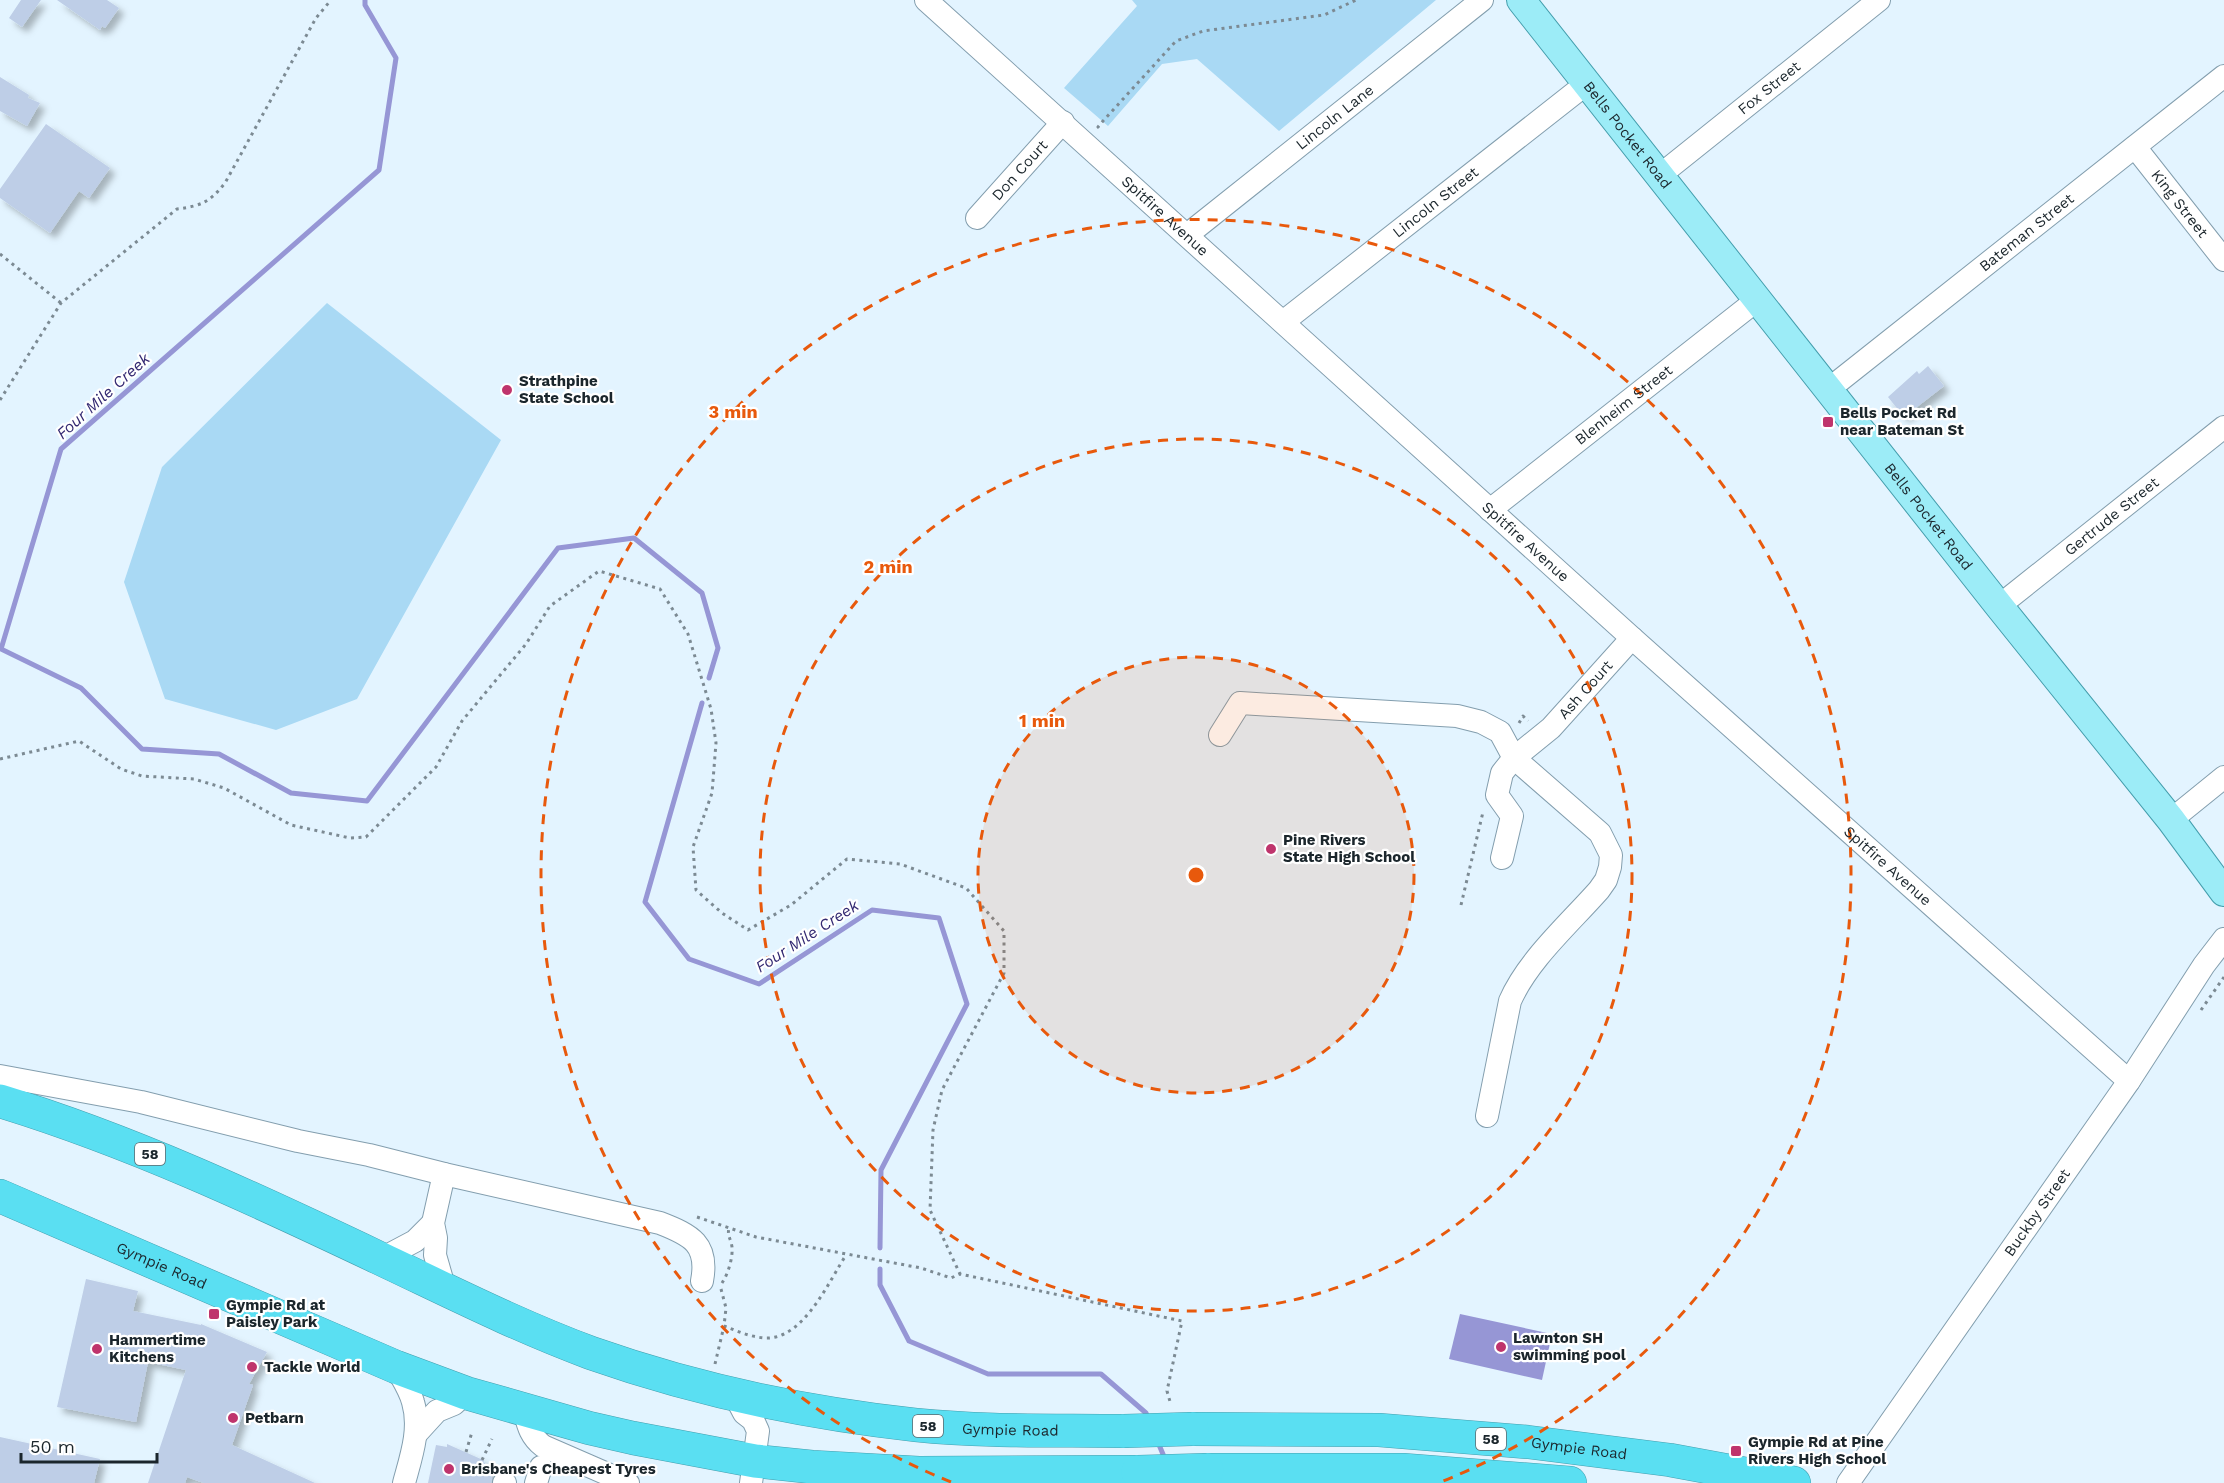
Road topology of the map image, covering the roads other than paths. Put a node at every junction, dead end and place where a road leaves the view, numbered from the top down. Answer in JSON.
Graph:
{"nodes":[{"id":1,"x":926,"y":0,"type":"edge"},
{"id":2,"x":1482,"y":0,"type":"edge"},
{"id":3,"x":1521,"y":0,"type":"edge"},
{"id":4,"x":1879,"y":0,"type":"edge"},
{"id":5,"x":2224,"y":76,"type":"edge"},
{"id":6,"x":1586,"y":84,"type":"junction"},
{"id":7,"x":1063,"y":122,"type":"junction"},
{"id":8,"x":2135,"y":147,"type":"junction"},
{"id":9,"x":1659,"y":176,"type":"junction"},
{"id":10,"x":977,"y":218,"type":"dead end"},
{"id":11,"x":1187,"y":235,"type":"junction"},
{"id":12,"x":2224,"y":260,"type":"edge"},
{"id":13,"x":1757,"y":300,"type":"junction"},
{"id":14,"x":1283,"y":322,"type":"junction"},
{"id":15,"x":1828,"y":389,"type":"junction"},
{"id":16,"x":2224,"y":427,"type":"edge"},
{"id":17,"x":1490,"y":510,"type":"junction"},
{"id":18,"x":1999,"y":606,"type":"junction"},
{"id":19,"x":1632,"y":638,"type":"junction"},
{"id":20,"x":1220,"y":735,"type":"dead end"},
{"id":21,"x":1514,"y":758,"type":"junction"},
{"id":22,"x":2224,"y":777,"type":"edge"},
{"id":23,"x":2171,"y":820,"type":"junction"},
{"id":24,"x":1502,"y":858,"type":"dead end"},
{"id":25,"x":2224,"y":892,"type":"edge"},
{"id":26,"x":2224,"y":939,"type":"edge"},
{"id":27,"x":0,"y":1076,"type":"edge"},
{"id":28,"x":2129,"y":1081,"type":"junction"},
{"id":29,"x":0,"y":1101,"type":"edge"},
{"id":30,"x":1486,"y":1116,"type":"dead end"},
{"id":31,"x":444,"y":1174,"type":"junction"},
{"id":32,"x":0,"y":1197,"type":"edge"},
{"id":33,"x":433,"y":1223,"type":"junction"},
{"id":34,"x":381,"y":1258,"type":"junction"},
{"id":35,"x":702,"y":1281,"type":"dead end"},
{"id":36,"x":445,"y":1290,"type":"junction"},
{"id":37,"x":396,"y":1367,"type":"junction"},
{"id":38,"x":728,"y":1380,"type":"junction"},
{"id":39,"x":466,"y":1393,"type":"junction"},
{"id":40,"x":524,"y":1410,"type":"junction"},
{"id":41,"x":1254,"y":1428,"type":"junction"},
{"id":42,"x":416,"y":1434,"type":"junction"},
{"id":43,"x":1266,"y":1470,"type":"junction"},
{"id":44,"x":753,"y":1472,"type":"edge"},
{"id":45,"x":1524,"y":1481,"type":"edge"},
{"id":46,"x":404,"y":1483,"type":"edge"},
{"id":47,"x":628,"y":1483,"type":"edge"},
{"id":48,"x":1570,"y":1483,"type":"edge"},
{"id":49,"x":1794,"y":1483,"type":"edge"},
{"id":50,"x":1848,"y":1483,"type":"edge"}],
"edges":[{"from":1,"to":7,"type":"street","name":"Spitfire Avenue"},
{"from":2,"to":11,"type":"street","name":"Lincoln Lane"},
{"from":3,"to":6,"type":"main road","name":"Bells Pocket Road"},
{"from":4,"to":9,"type":"street","name":"Fox Street"},
{"from":5,"to":8,"type":"street","name":"Bateman Street"},
{"from":6,"to":9,"type":"main road","name":"Bells Pocket Road"},
{"from":6,"to":14,"type":"street","name":"Lincoln Street"},
{"from":7,"to":10,"type":"street","name":"Don Court"},
{"from":7,"to":11,"type":"street","name":"Spitfire Avenue"},
{"from":8,"to":12,"type":"street","name":"King Street"},
{"from":8,"to":15,"type":"street","name":"Bateman Street"},
{"from":9,"to":13,"type":"main road","name":"Bells Pocket Road"},
{"from":11,"to":14,"type":"street","name":"Spitfire Avenue"},
{"from":13,"to":15,"type":"main road","name":"Bells Pocket Road"},
{"from":13,"to":17,"type":"street","name":"Blenheim Street"},
{"from":14,"to":17,"type":"street","name":"Spitfire Avenue"},
{"from":15,"to":18,"type":"main road","name":"Bells Pocket Road"},
{"from":16,"to":18,"type":"street","name":"Gertrude Street"},
{"from":17,"to":19,"type":"street","name":"Spitfire Avenue"},
{"from":18,"to":23,"type":"main road","name":"Bells Pocket Road"},
{"from":19,"to":21,"type":"street","name":"Ash Court"},
{"from":19,"to":28,"type":"street","name":"Spitfire Avenue"},
{"from":20,"to":21,"type":"street"},
{"from":21,"to":24,"type":"street"},
{"from":21,"to":30,"type":"street"},
{"from":22,"to":23,"type":"street"},
{"from":23,"to":25,"type":"main road","name":"Bells Pocket Road"},
{"from":26,"to":28,"type":"street","name":"Buckby Street"},
{"from":27,"to":31,"type":"street"},
{"from":28,"to":50,"type":"street","name":"Buckby Street"},
{"from":29,"to":34,"type":"highway","name":"Gympie Road","number":"58"},
{"from":31,"to":33,"type":"street"},
{"from":31,"to":35,"type":"street"},
{"from":32,"to":37,"type":"highway","name":"Gympie Road"},
{"from":33,"to":34,"type":"street"},
{"from":33,"to":36,"type":"street"},
{"from":34,"to":36,"type":"highway","name":"Gympie Road","number":"58"},
{"from":36,"to":38,"type":"highway","name":"Gympie Road","number":"58"},
{"from":37,"to":39,"type":"highway","name":"Gympie Road"},
{"from":37,"to":42,"type":"street"},
{"from":38,"to":41,"type":"highway","name":"Gympie Road","number":"58","bridge":true},
{"from":38,"to":44,"type":"street"},
{"from":39,"to":40,"type":"highway","name":"Gympie Road"},
{"from":39,"to":42,"type":"street"},
{"from":40,"to":44,"type":"highway","name":"Gympie Road"},
{"from":40,"to":47,"type":"street"},
{"from":41,"to":43,"type":"street"},
{"from":41,"to":49,"type":"highway","name":"Gympie Road","number":"58"},
{"from":42,"to":46,"type":"street"},
{"from":43,"to":44,"type":"highway","name":"Gympie Road","bridge":true},
{"from":43,"to":45,"type":"highway","name":"Gympie Road"},
{"from":45,"to":48,"type":"highway","name":"Gympie Road"}]}
